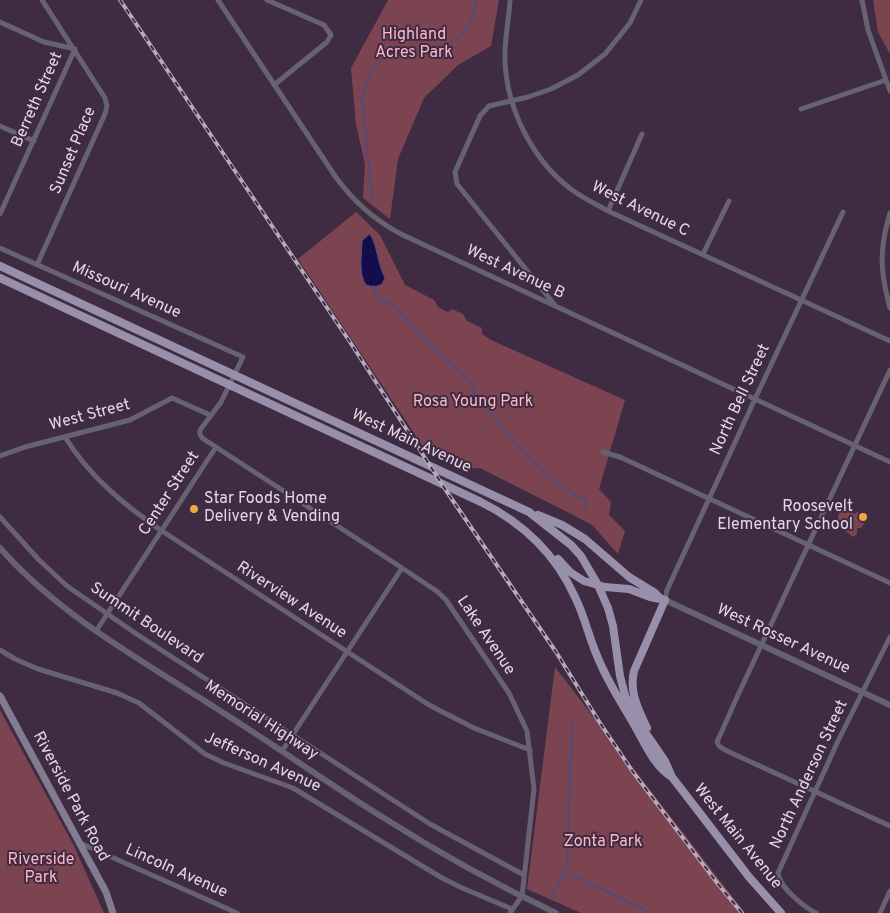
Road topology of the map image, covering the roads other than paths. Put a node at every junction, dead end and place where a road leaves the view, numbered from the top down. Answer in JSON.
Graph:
{"nodes":[{"id":1,"x":42,"y":0,"type":"edge"},
{"id":2,"x":218,"y":0,"type":"edge"},
{"id":3,"x":267,"y":0,"type":"edge"},
{"id":4,"x":510,"y":0,"type":"edge"},
{"id":5,"x":641,"y":0,"type":"edge"},
{"id":6,"x":862,"y":0,"type":"edge"},
{"id":7,"x":0,"y":22,"type":"edge"},
{"id":8,"x":75,"y":49,"type":"junction"},
{"id":9,"x":886,"y":80,"type":"junction"},
{"id":10,"x":274,"y":85,"type":"junction"},
{"id":11,"x":890,"y":92,"type":"edge"},
{"id":12,"x":512,"y":100,"type":"junction"},
{"id":13,"x":801,"y":109,"type":"dead end"},
{"id":14,"x":0,"y":126,"type":"edge"},
{"id":15,"x":642,"y":134,"type":"dead end"},
{"id":16,"x":34,"y":141,"type":"junction"},
{"id":17,"x":729,"y":201,"type":"dead end"},
{"id":18,"x":608,"y":210,"type":"junction"},
{"id":19,"x":844,"y":212,"type":"dead end"},
{"id":20,"x":890,"y":213,"type":"edge"},
{"id":21,"x":0,"y":214,"type":"edge"},
{"id":22,"x":0,"y":248,"type":"edge"},
{"id":23,"x":703,"y":254,"type":"junction"},
{"id":24,"x":37,"y":265,"type":"junction"},
{"id":25,"x":0,"y":266,"type":"edge"},
{"id":26,"x":0,"y":278,"type":"edge"},
{"id":27,"x":802,"y":299,"type":"junction"},
{"id":28,"x":556,"y":306,"type":"junction"},
{"id":29,"x":890,"y":308,"type":"edge"},
{"id":30,"x":890,"y":341,"type":"edge"},
{"id":31,"x":243,"y":357,"type":"joint"},
{"id":32,"x":890,"y":370,"type":"edge"},
{"id":33,"x":235,"y":375,"type":"junction"},
{"id":34,"x":230,"y":386,"type":"junction"},
{"id":35,"x":755,"y":399,"type":"junction"},
{"id":36,"x":210,"y":415,"type":"junction"},
{"id":37,"x":65,"y":437,"type":"junction"},
{"id":38,"x":855,"y":446,"type":"junction"},
{"id":39,"x":216,"y":447,"type":"junction"},
{"id":40,"x":604,"y":452,"type":"dead end"},
{"id":41,"x":0,"y":456,"type":"edge"},
{"id":42,"x":890,"y":462,"type":"edge"},
{"id":43,"x":709,"y":499,"type":"junction"},
{"id":44,"x":529,"y":512,"type":"junction"},
{"id":45,"x":0,"y":517,"type":"edge"},
{"id":46,"x":507,"y":517,"type":"junction"},
{"id":47,"x":162,"y":531,"type":"junction"},
{"id":48,"x":809,"y":546,"type":"junction"},
{"id":49,"x":0,"y":548,"type":"edge"},
{"id":50,"x":402,"y":568,"type":"junction"},
{"id":51,"x":890,"y":584,"type":"edge"},
{"id":52,"x":598,"y":585,"type":"junction"},
{"id":53,"x":662,"y":599,"type":"junction"},
{"id":54,"x":107,"y":614,"type":"junction"},
{"id":55,"x":96,"y":631,"type":"junction"},
{"id":56,"x":890,"y":637,"type":"edge"},
{"id":57,"x":762,"y":645,"type":"junction"},
{"id":58,"x":0,"y":650,"type":"edge"},
{"id":59,"x":347,"y":652,"type":"junction"},
{"id":60,"x":863,"y":692,"type":"junction"},
{"id":61,"x":0,"y":696,"type":"edge"},
{"id":62,"x":890,"y":705,"type":"edge"},
{"id":63,"x":292,"y":735,"type":"junction"},
{"id":64,"x":530,"y":750,"type":"junction"},
{"id":65,"x":282,"y":751,"type":"junction"},
{"id":66,"x":659,"y":753,"type":"junction"},
{"id":67,"x":672,"y":777,"type":"junction"},
{"id":68,"x":815,"y":792,"type":"junction"},
{"id":69,"x":890,"y":826,"type":"edge"},
{"id":70,"x":78,"y":842,"type":"junction"},
{"id":71,"x":524,"y":875,"type":"junction"},
{"id":72,"x":890,"y":891,"type":"edge"},
{"id":73,"x":522,"y":896,"type":"junction"},
{"id":74,"x":511,"y":911,"type":"edge"},
{"id":75,"x":113,"y":913,"type":"edge"},
{"id":76,"x":236,"y":913,"type":"edge"},
{"id":77,"x":556,"y":913,"type":"edge"},
{"id":78,"x":781,"y":913,"type":"edge"},
{"id":79,"x":816,"y":913,"type":"edge"},
{"id":80,"x":880,"y":913,"type":"edge"}],
"edges":[{"from":1,"to":8,"type":"street","name":"Sunset Place"},
{"from":2,"to":10,"type":"street","name":"West Avenue B"},
{"from":3,"to":10,"type":"street"},
{"from":4,"to":12,"type":"street","name":"West Avenue C"},
{"from":5,"to":12,"type":"street"},
{"from":6,"to":9,"type":"street"},
{"from":7,"to":8,"type":"street"},
{"from":8,"to":16,"type":"street","name":"Berreth Street"},
{"from":8,"to":24,"type":"street","name":"Sunset Place"},
{"from":9,"to":11,"type":"street"},
{"from":9,"to":13,"type":"street"},
{"from":10,"to":28,"type":"street","name":"West Avenue B"},
{"from":12,"to":18,"type":"street","name":"West Avenue C"},
{"from":12,"to":28,"type":"street"},
{"from":14,"to":16,"type":"street"},
{"from":15,"to":18,"type":"street"},
{"from":16,"to":21,"type":"street","name":"Berreth Street"},
{"from":17,"to":23,"type":"street"},
{"from":18,"to":23,"type":"street","name":"West Avenue C"},
{"from":19,"to":27,"type":"street","name":"North Bell Street"},
{"from":20,"to":29,"type":"street"},
{"from":22,"to":24,"type":"street","name":"Missouri Avenue"},
{"from":23,"to":27,"type":"street","name":"West Avenue C"},
{"from":24,"to":31,"type":"street","name":"Missouri Avenue"},
{"from":25,"to":33,"type":"main road","name":"West Main Avenue"},
{"from":26,"to":34,"type":"main road","name":"West Main Avenue"},
{"from":27,"to":30,"type":"street","name":"West Avenue C"},
{"from":27,"to":35,"type":"street","name":"North Bell Street"},
{"from":28,"to":35,"type":"street","name":"West Avenue B"},
{"from":31,"to":33,"type":"street","name":"Center Street"},
{"from":32,"to":38,"type":"street"},
{"from":33,"to":34,"type":"street","name":"Center Street"},
{"from":33,"to":44,"type":"main road","name":"West Main Avenue"},
{"from":34,"to":36,"type":"street","name":"Center Street"},
{"from":34,"to":46,"type":"main road","name":"West Main Avenue"},
{"from":35,"to":38,"type":"street","name":"West Avenue B"},
{"from":35,"to":43,"type":"street","name":"North Bell Street"},
{"from":36,"to":37,"type":"street","name":"West Street"},
{"from":36,"to":39,"type":"street","name":"Center Street"},
{"from":37,"to":41,"type":"street","name":"West Street"},
{"from":37,"to":47,"type":"street","name":"Riverview Avenue"},
{"from":38,"to":42,"type":"street","name":"West Avenue B"},
{"from":38,"to":48,"type":"street"},
{"from":39,"to":47,"type":"street","name":"Center Street"},
{"from":39,"to":50,"type":"street","name":"Lake Avenue"},
{"from":40,"to":43,"type":"street"},
{"from":43,"to":48,"type":"street"},
{"from":43,"to":53,"type":"street","name":"North Bell Street"},
{"from":44,"to":52,"type":"main road","name":"West Main Avenue"},
{"from":44,"to":53,"type":"main road"},
{"from":45,"to":54,"type":"street","name":"Summit Boulevard"},
{"from":46,"to":52,"type":"main road"},
{"from":46,"to":67,"type":"main road","name":"West Main Avenue"},
{"from":47,"to":54,"type":"street","name":"Center Street"},
{"from":47,"to":59,"type":"street","name":"Riverview Avenue"},
{"from":48,"to":51,"type":"street"},
{"from":48,"to":57,"type":"street"},
{"from":49,"to":55,"type":"street","name":"Memorial Highway"},
{"from":50,"to":59,"type":"street"},
{"from":50,"to":64,"type":"street","name":"Lake Avenue"},
{"from":52,"to":53,"type":"main road"},
{"from":52,"to":66,"type":"main road","name":"West Main Avenue"},
{"from":53,"to":57,"type":"street","name":"West Rosser Avenue"},
{"from":53,"to":66,"type":"main road"},
{"from":54,"to":55,"type":"street","name":"Center Street"},
{"from":54,"to":63,"type":"street","name":"Summit Boulevard"},
{"from":55,"to":65,"type":"street","name":"Memorial Highway"},
{"from":56,"to":60,"type":"street","name":"North Anderson Street"},
{"from":57,"to":60,"type":"street","name":"West Rosser Avenue"},
{"from":57,"to":68,"type":"street"},
{"from":58,"to":74,"type":"street","name":"Jefferson Avenue"},
{"from":59,"to":63,"type":"street"},
{"from":59,"to":64,"type":"street","name":"Riverview Avenue"},
{"from":60,"to":62,"type":"street","name":"West Rosser Avenue"},
{"from":60,"to":68,"type":"street","name":"North Anderson Street"},
{"from":61,"to":70,"type":"main road","name":"Riverside Park Road"},
{"from":63,"to":65,"type":"street"},
{"from":63,"to":71,"type":"street","name":"Summit Boulevard"},
{"from":64,"to":71,"type":"street","name":"Lake Avenue"},
{"from":65,"to":73,"type":"street","name":"Memorial Highway"},
{"from":66,"to":67,"type":"main road","name":"West Main Avenue"},
{"from":67,"to":78,"type":"main road","name":"West Main Avenue"},
{"from":68,"to":69,"type":"street"},
{"from":68,"to":79,"type":"street","name":"North Anderson Street"},
{"from":70,"to":75,"type":"main road","name":"Riverside Park Road"},
{"from":70,"to":76,"type":"street","name":"Lincoln Avenue"},
{"from":71,"to":73,"type":"street","name":"Lake Avenue"},
{"from":72,"to":80,"type":"street"},
{"from":73,"to":74,"type":"street"},
{"from":73,"to":77,"type":"street","name":"Memorial Highway"}]}
